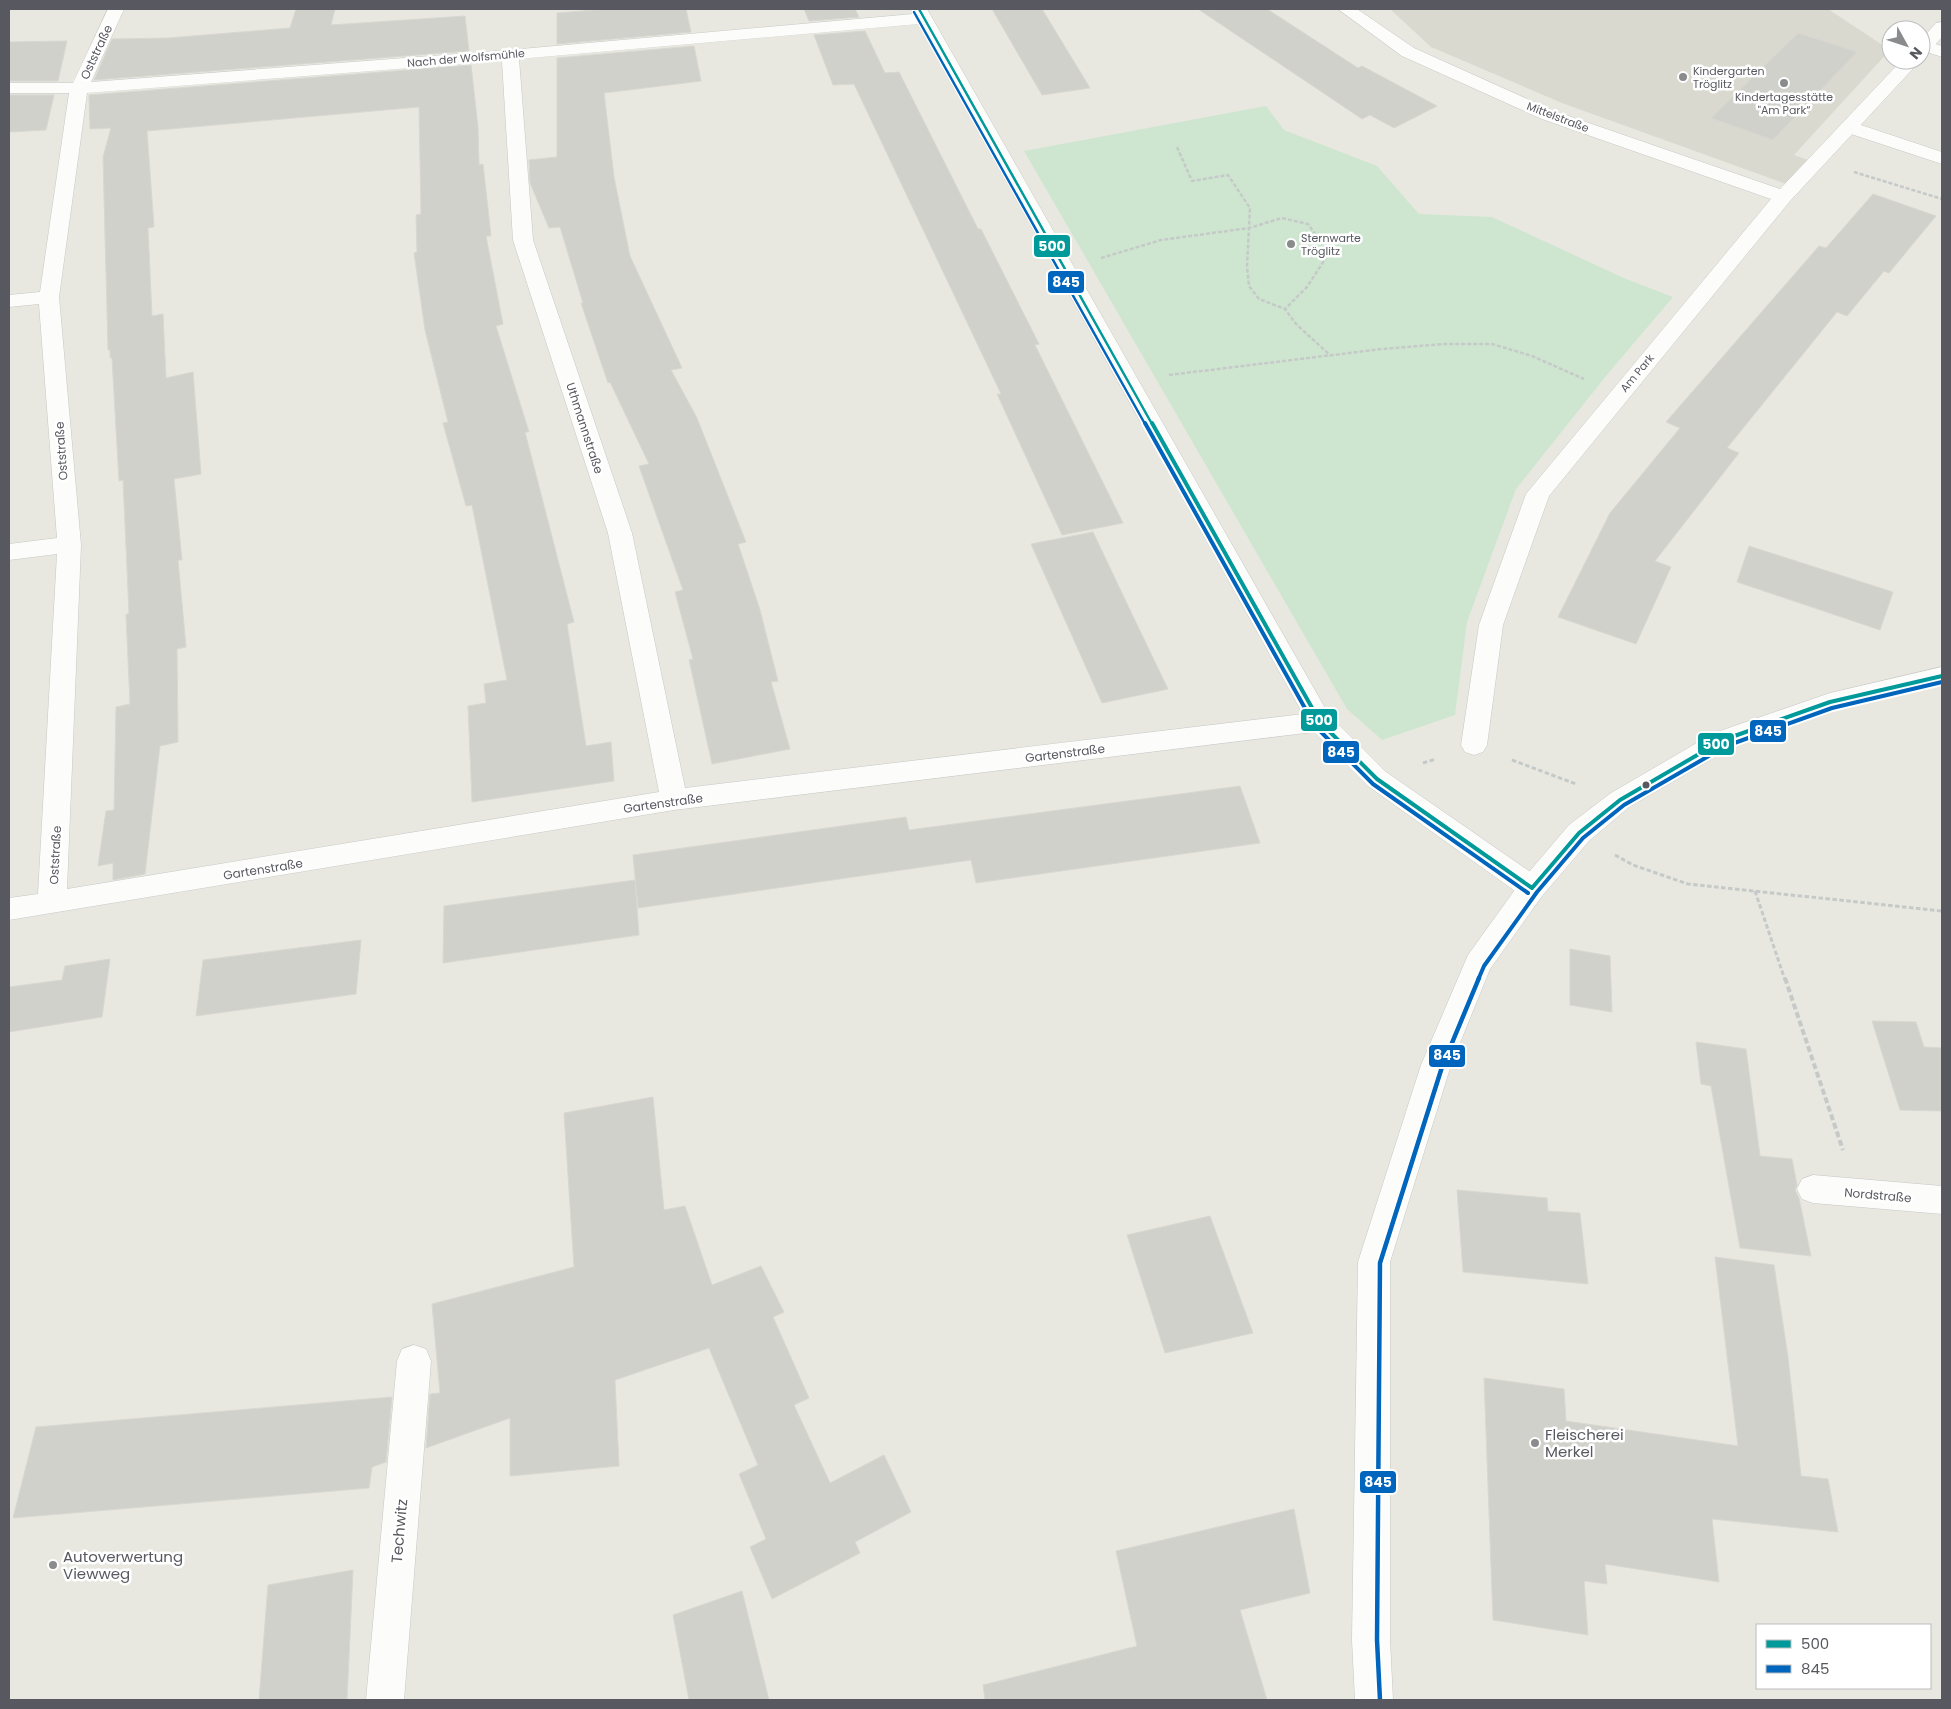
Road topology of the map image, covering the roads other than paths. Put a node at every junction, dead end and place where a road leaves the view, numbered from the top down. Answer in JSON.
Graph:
{"nodes":[{"id":1,"x":116,"y":9,"type":"edge"},
{"id":2,"x":1346,"y":9,"type":"edge"},
{"id":3,"x":921,"y":13,"type":"edge"},
{"id":4,"x":1942,"y":27,"type":"edge"},
{"id":5,"x":1931,"y":39,"type":"edge"},
{"id":6,"x":510,"y":54,"type":"junction"},
{"id":7,"x":1902,"y":70,"type":"edge"},
{"id":8,"x":9,"y":88,"type":"edge"},
{"id":9,"x":79,"y":88,"type":"junction"},
{"id":10,"x":1849,"y":127,"type":"junction"},
{"id":11,"x":1942,"y":158,"type":"edge"},
{"id":12,"x":1783,"y":198,"type":"junction"},
{"id":13,"x":50,"y":297,"type":"junction"},
{"id":14,"x":9,"y":301,"type":"edge"},
{"id":15,"x":68,"y":545,"type":"junction"},
{"id":16,"x":9,"y":552,"type":"edge"},
{"id":17,"x":1942,"y":676,"type":"edge"},
{"id":18,"x":1320,"y":722,"type":"junction"},
{"id":19,"x":1474,"y":745,"type":"road end"},
{"id":20,"x":674,"y":800,"type":"junction"},
{"id":21,"x":1532,"y":888,"type":"junction"},
{"id":22,"x":52,"y":903,"type":"junction"},
{"id":23,"x":9,"y":909,"type":"edge"},
{"id":24,"x":1813,"y":1189,"type":"dead end"},
{"id":25,"x":1942,"y":1200,"type":"edge"},
{"id":26,"x":414,"y":1361,"type":"dead end"},
{"id":27,"x":386,"y":1700,"type":"edge"},
{"id":28,"x":1374,"y":1700,"type":"edge"}],
"edges":[{"from":1,"to":9,"type":"street","name":"Oststraße"},
{"from":2,"to":12,"type":"street","name":"Mittelstraße"},
{"from":3,"to":6,"type":"street","name":"Nach der Wolfsmühle"},
{"from":3,"to":18,"type":"street"},
{"from":4,"to":5,"type":"street","name":"Am Park"},
{"from":6,"to":9,"type":"street","name":"Nach der Wolfsmühle"},
{"from":6,"to":20,"type":"street","name":"Uthmannstraße"},
{"from":7,"to":10,"type":"street","name":"Am Park"},
{"from":8,"to":9,"type":"street","name":"Nach der Wolfsmühle"},
{"from":9,"to":13,"type":"street","name":"Oststraße"},
{"from":10,"to":11,"type":"street"},
{"from":10,"to":12,"type":"street","name":"Am Park"},
{"from":12,"to":19,"type":"street","name":"Am Park"},
{"from":13,"to":14,"type":"street"},
{"from":13,"to":15,"type":"street","name":"Oststraße"},
{"from":15,"to":16,"type":"street"},
{"from":15,"to":22,"type":"street","name":"Oststraße"},
{"from":17,"to":21,"type":"street"},
{"from":18,"to":20,"type":"street","name":"Gartenstraße"},
{"from":18,"to":21,"type":"street"},
{"from":20,"to":22,"type":"street","name":"Gartenstraße"},
{"from":21,"to":28,"type":"street"},
{"from":22,"to":23,"type":"street","name":"Gartenstraße"},
{"from":24,"to":25,"type":"street","name":"Nordstraße"},
{"from":26,"to":27,"type":"street","name":"Techwitz"}]}
